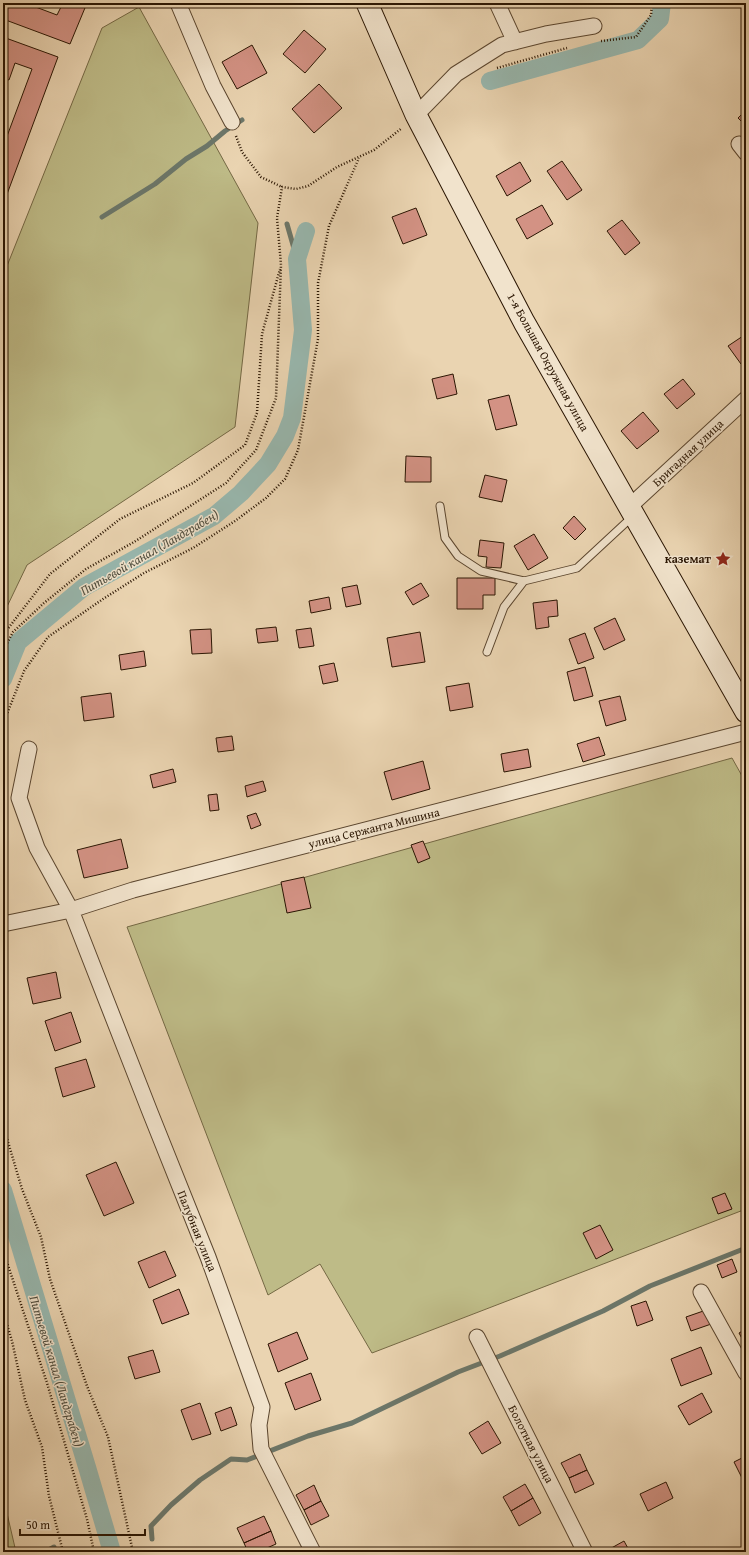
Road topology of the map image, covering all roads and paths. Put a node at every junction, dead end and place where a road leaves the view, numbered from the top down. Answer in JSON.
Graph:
{"nodes":[{"id":1,"x":178,"y":3,"type":"edge"},
{"id":2,"x":367,"y":3,"type":"edge"},
{"id":3,"x":497,"y":3,"type":"edge"},
{"id":4,"x":594,"y":26,"type":"dead end"},
{"id":5,"x":516,"y":42,"type":"junction"},
{"id":6,"x":416,"y":115,"type":"junction"},
{"id":7,"x":234,"y":128,"type":"joint"},
{"id":8,"x":359,"y":158,"type":"junction"},
{"id":9,"x":282,"y":187,"type":"junction"},
{"id":10,"x":281,"y":264,"type":"junction"},
{"id":11,"x":746,"y":399,"type":"edge"},
{"id":12,"x":440,"y":506,"type":"dead end"},
{"id":13,"x":632,"y":511,"type":"junction"},
{"id":14,"x":524,"y":581,"type":"junction"},
{"id":15,"x":3,"y":634,"type":"edge"},
{"id":16,"x":3,"y":651,"type":"edge"},
{"id":17,"x":487,"y":652,"type":"dead end"},
{"id":18,"x":746,"y":712,"type":"edge"},
{"id":19,"x":3,"y":724,"type":"edge"},
{"id":20,"x":746,"y":732,"type":"edge"},
{"id":21,"x":29,"y":748,"type":"dead end"},
{"id":22,"x":71,"y":910,"type":"junction"},
{"id":23,"x":3,"y":924,"type":"edge"},
{"id":24,"x":3,"y":1125,"type":"edge"},
{"id":25,"x":3,"y":1250,"type":"edge"},
{"id":26,"x":701,"y":1292,"type":"dead end"},
{"id":27,"x":3,"y":1311,"type":"edge"},
{"id":28,"x":476,"y":1337,"type":"dead end"},
{"id":29,"x":746,"y":1373,"type":"edge"},
{"id":30,"x":63,"y":1552,"type":"edge"},
{"id":31,"x":94,"y":1552,"type":"edge"},
{"id":32,"x":133,"y":1552,"type":"edge"},
{"id":33,"x":313,"y":1552,"type":"edge"},
{"id":34,"x":585,"y":1552,"type":"edge"}],
"edges":[{"from":1,"to":7,"type":"street"},
{"from":2,"to":6,"type":"street","name":"1-я Большая Окружная улица"},
{"from":3,"to":5,"type":"street"},
{"from":4,"to":5,"type":"street"},
{"from":5,"to":6,"type":"street"},
{"from":6,"to":8,"type":"path"},
{"from":6,"to":13,"type":"street","name":"1-я Большая Окружная улица"},
{"from":7,"to":9,"type":"path"},
{"from":8,"to":9,"type":"path"},
{"from":8,"to":19,"type":"path"},
{"from":9,"to":10,"type":"path"},
{"from":10,"to":15,"type":"path"},
{"from":10,"to":16,"type":"path"},
{"from":11,"to":13,"type":"street","name":"Бригадная улица"},
{"from":12,"to":14,"type":"lane"},
{"from":13,"to":14,"type":"lane"},
{"from":13,"to":18,"type":"street","name":"1-я Большая Окружная улица"},
{"from":14,"to":17,"type":"lane"},
{"from":20,"to":22,"type":"street","name":"улица Сержанта Мишина"},
{"from":21,"to":22,"type":"street","name":"Палубная улица"},
{"from":22,"to":23,"type":"street","name":"улица Сержанта Мишина"},
{"from":22,"to":33,"type":"street","name":"Палубная улица"},
{"from":24,"to":32,"type":"path"},
{"from":25,"to":31,"type":"path"},
{"from":26,"to":29,"type":"street"},
{"from":27,"to":30,"type":"path"},
{"from":28,"to":34,"type":"street","name":"Болотная улица"}]}
